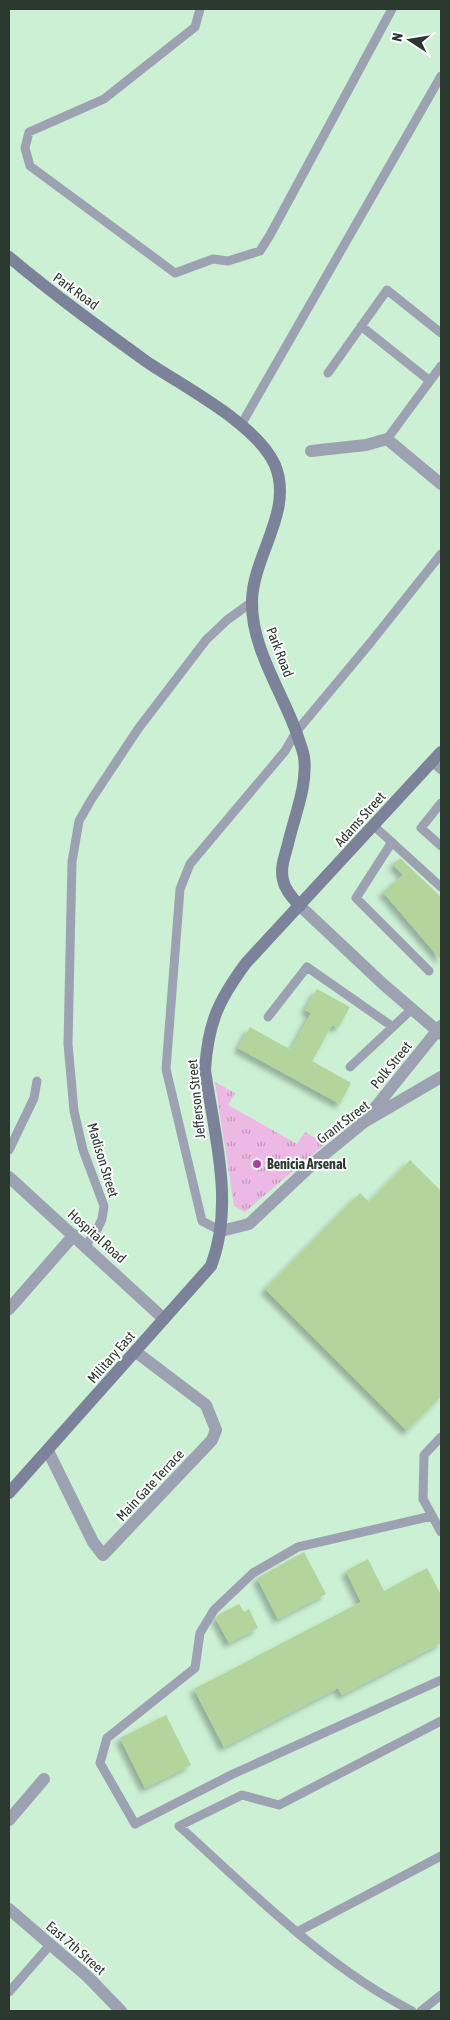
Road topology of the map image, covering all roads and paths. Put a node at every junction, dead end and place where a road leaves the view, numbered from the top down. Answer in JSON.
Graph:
{"nodes":[{"id":1,"x":200,"y":9,"type":"edge"},
{"id":2,"x":392,"y":9,"type":"edge"},
{"id":3,"x":441,"y":76,"type":"edge"},
{"id":4,"x":9,"y":257,"type":"edge"},
{"id":5,"x":361,"y":326,"type":"junction"},
{"id":6,"x":441,"y":333,"type":"edge"},
{"id":7,"x":441,"y":366,"type":"edge"},
{"id":8,"x":328,"y":373,"type":"dead end"},
{"id":9,"x":430,"y":381,"type":"junction"},
{"id":10,"x":241,"y":424,"type":"junction"},
{"id":11,"x":387,"y":439,"type":"junction"},
{"id":12,"x":312,"y":451,"type":"dead end"},
{"id":13,"x":441,"y":484,"type":"edge"},
{"id":14,"x":441,"y":554,"type":"edge"},
{"id":15,"x":252,"y":602,"type":"junction"},
{"id":16,"x":296,"y":732,"type":"junction"},
{"id":17,"x":441,"y":752,"type":"edge"},
{"id":18,"x":437,"y":766,"type":"edge"},
{"id":19,"x":441,"y":803,"type":"edge"},
{"id":20,"x":374,"y":826,"type":"junction"},
{"id":21,"x":392,"y":842,"type":"junction"},
{"id":22,"x":441,"y":846,"type":"edge"},
{"id":23,"x":441,"y":886,"type":"edge"},
{"id":24,"x":300,"y":906,"type":"junction"},
{"id":25,"x":429,"y":971,"type":"dead end"},
{"id":26,"x":412,"y":1009,"type":"junction"},
{"id":27,"x":268,"y":1017,"type":"dead end"},
{"id":28,"x":393,"y":1027,"type":"junction"},
{"id":29,"x":440,"y":1030,"type":"edge"},
{"id":30,"x":350,"y":1067,"type":"dead end"},
{"id":31,"x":441,"y":1077,"type":"edge"},
{"id":32,"x":37,"y":1081,"type":"dead end"},
{"id":33,"x":364,"y":1122,"type":"junction"},
{"id":34,"x":9,"y":1150,"type":"edge"},
{"id":35,"x":9,"y":1177,"type":"edge"},
{"id":36,"x":221,"y":1231,"type":"junction"},
{"id":37,"x":74,"y":1236,"type":"junction"},
{"id":38,"x":85,"y":1246,"type":"junction"},
{"id":39,"x":9,"y":1309,"type":"edge"},
{"id":40,"x":164,"y":1319,"type":"junction"},
{"id":41,"x":140,"y":1347,"type":"junction"},
{"id":42,"x":441,"y":1437,"type":"edge"},
{"id":43,"x":48,"y":1451,"type":"junction"},
{"id":44,"x":9,"y":1493,"type":"edge"},
{"id":45,"x":432,"y":1516,"type":"junction"},
{"id":46,"x":441,"y":1532,"type":"edge"},
{"id":47,"x":441,"y":1680,"type":"edge"},
{"id":48,"x":441,"y":1721,"type":"edge"},
{"id":49,"x":44,"y":1778,"type":"dead end"},
{"id":50,"x":9,"y":1820,"type":"edge"},
{"id":51,"x":441,"y":1856,"type":"edge"},
{"id":52,"x":9,"y":1909,"type":"edge"},
{"id":53,"x":297,"y":1932,"type":"junction"},
{"id":54,"x":50,"y":1945,"type":"junction"},
{"id":55,"x":9,"y":1992,"type":"edge"},
{"id":56,"x":441,"y":1995,"type":"edge"},
{"id":57,"x":121,"y":2011,"type":"edge"},
{"id":58,"x":412,"y":2011,"type":"edge"},
{"id":59,"x":421,"y":2011,"type":"edge"}],
"edges":[{"from":1,"to":2,"type":"lane"},
{"from":3,"to":10,"type":"lane"},
{"from":4,"to":10,"type":"street","name":"Park Road"},
{"from":5,"to":6,"type":"lane"},
{"from":5,"to":8,"type":"lane"},
{"from":5,"to":9,"type":"lane"},
{"from":7,"to":9,"type":"lane"},
{"from":9,"to":11,"type":"lane"},
{"from":10,"to":15,"type":"street","name":"Park Road"},
{"from":11,"to":12,"type":"street"},
{"from":11,"to":13,"type":"street"},
{"from":14,"to":16,"type":"lane"},
{"from":15,"to":16,"type":"street","name":"Park Road"},
{"from":15,"to":38,"type":"lane","name":"Madison Street"},
{"from":16,"to":24,"type":"street","name":"Park Road"},
{"from":16,"to":36,"type":"lane"},
{"from":17,"to":18,"type":"street","name":"Adams Street"},
{"from":18,"to":20,"type":"street","name":"Adams Street"},
{"from":19,"to":22,"type":"lane"},
{"from":20,"to":21,"type":"lane"},
{"from":20,"to":24,"type":"street","name":"Adams Street"},
{"from":21,"to":23,"type":"lane"},
{"from":21,"to":25,"type":"lane"},
{"from":24,"to":26,"type":"street","name":"Park Road"},
{"from":24,"to":36,"type":"street","name":"Jefferson Street"},
{"from":26,"to":28,"type":"lane"},
{"from":26,"to":29,"type":"street","name":"Park Road"},
{"from":27,"to":28,"type":"lane"},
{"from":28,"to":30,"type":"lane"},
{"from":29,"to":33,"type":"street","name":"Polk Street"},
{"from":31,"to":33,"type":"street","name":"Grant Street"},
{"from":32,"to":34,"type":"lane"},
{"from":33,"to":36,"type":"street","name":"Grant Street"},
{"from":35,"to":37,"type":"street","name":"Hospital Road"},
{"from":36,"to":40,"type":"street","name":"Military East"},
{"from":37,"to":38,"type":"street","name":"Hospital Road"},
{"from":37,"to":39,"type":"street"},
{"from":38,"to":40,"type":"street","name":"Hospital Road"},
{"from":40,"to":41,"type":"street","name":"Military East"},
{"from":41,"to":43,"type":"street","name":"Military East"},
{"from":41,"to":43,"type":"street","name":"Main Gate Terrace"},
{"from":42,"to":45,"type":"lane"},
{"from":43,"to":44,"type":"street","name":"Military East"},
{"from":45,"to":46,"type":"lane"},
{"from":45,"to":47,"type":"lane"},
{"from":48,"to":53,"type":"lane"},
{"from":49,"to":50,"type":"street"},
{"from":51,"to":53,"type":"lane"},
{"from":52,"to":54,"type":"street","name":"East 7th Street"},
{"from":53,"to":58,"type":"lane"},
{"from":54,"to":55,"type":"lane"},
{"from":54,"to":57,"type":"street","name":"East 7th Street"},
{"from":56,"to":59,"type":"lane"}]}
